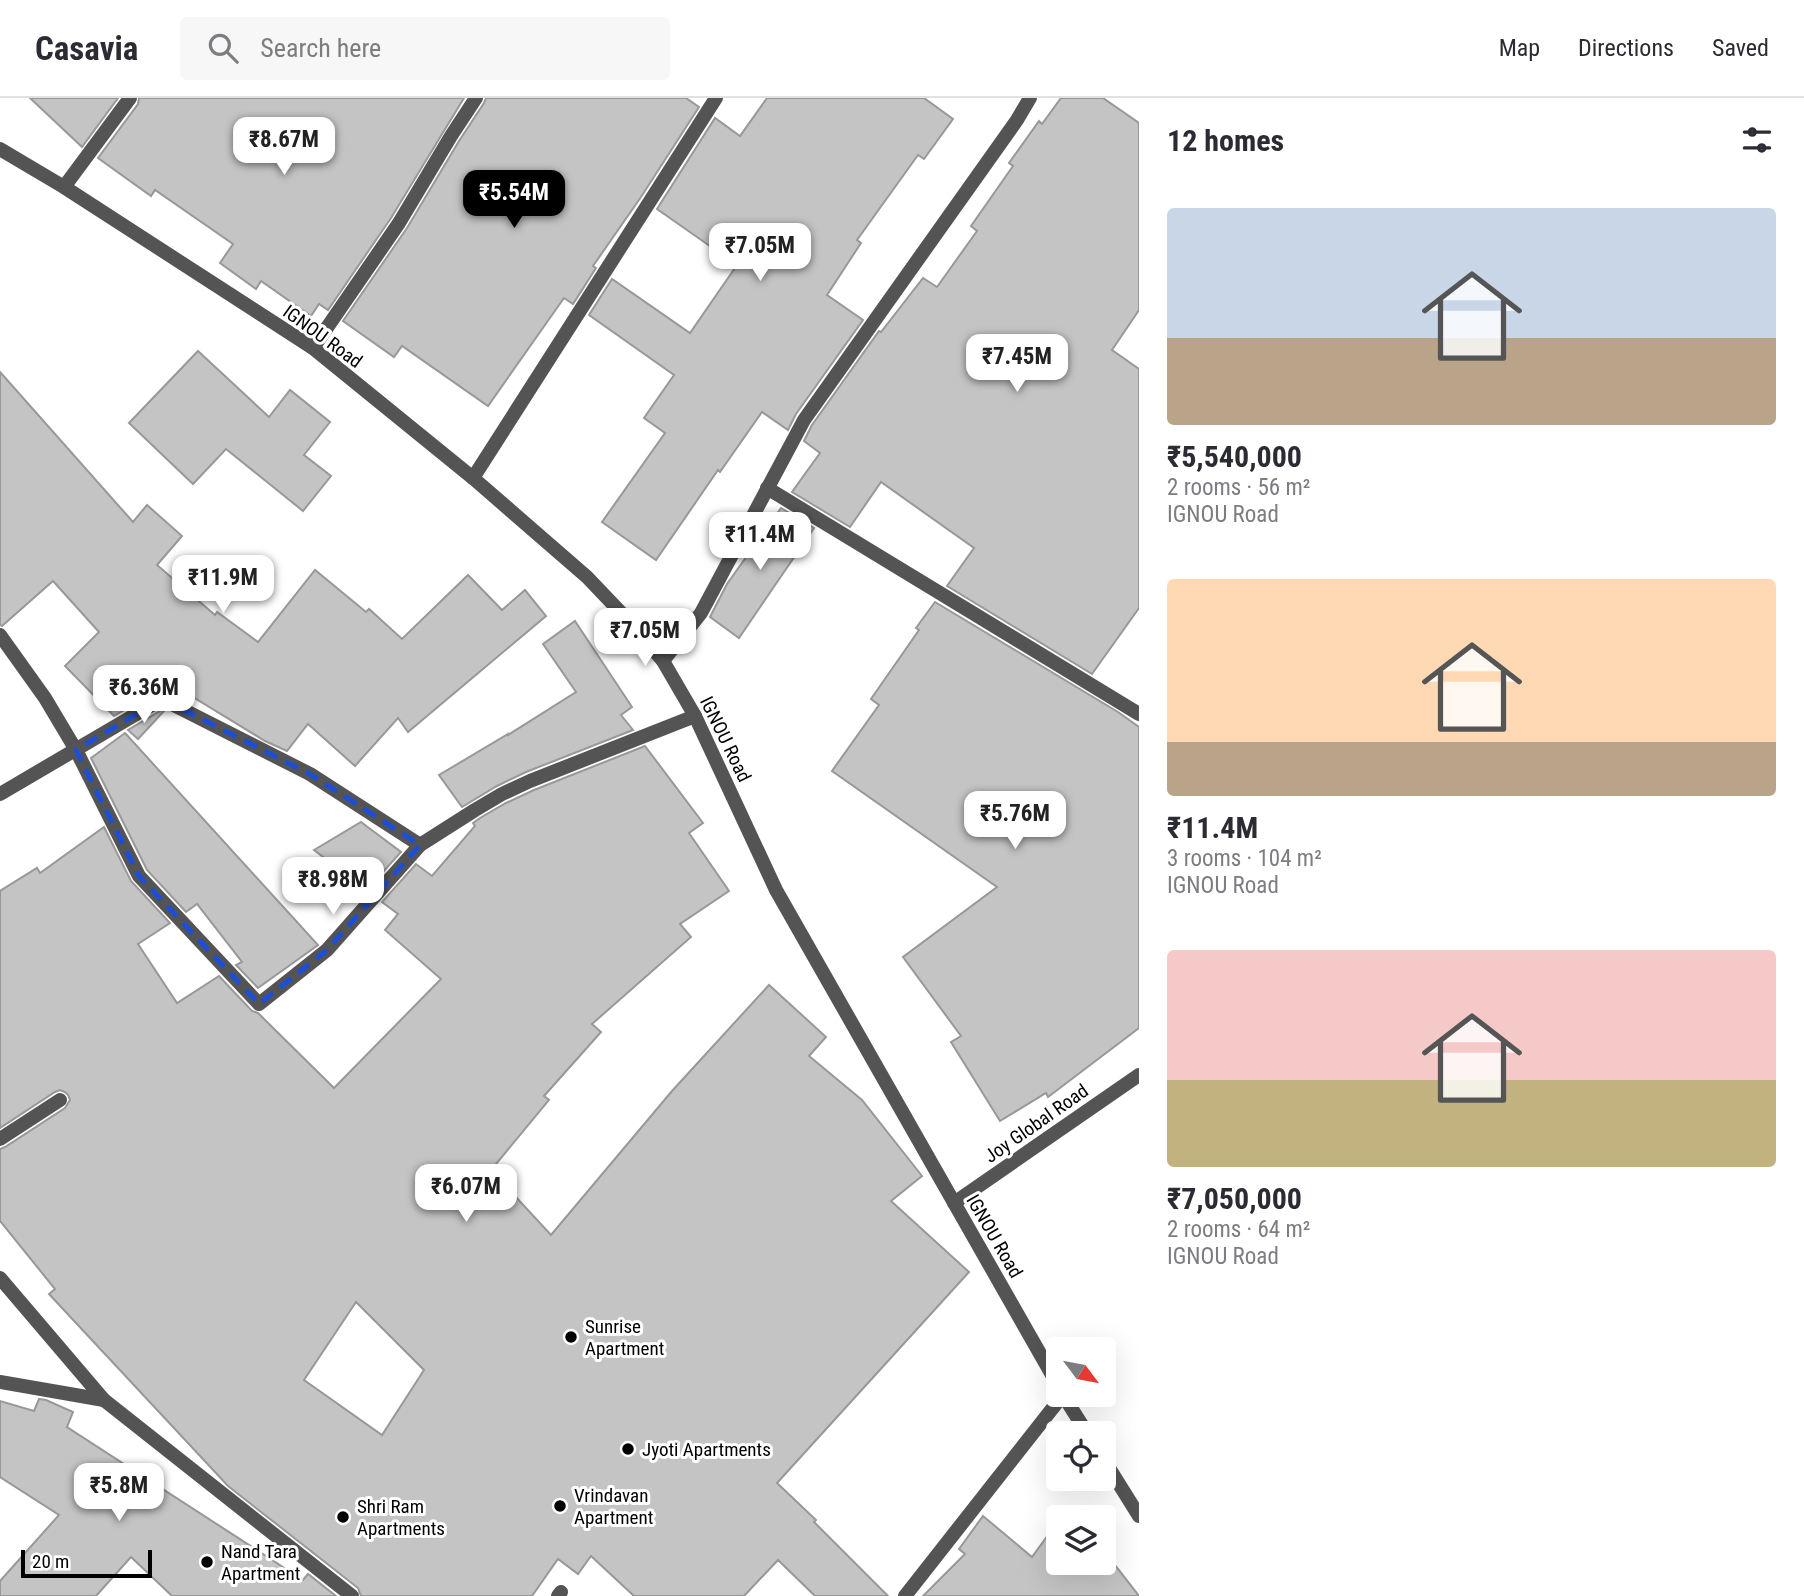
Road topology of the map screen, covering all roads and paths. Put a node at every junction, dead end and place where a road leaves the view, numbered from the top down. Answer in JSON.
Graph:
{"nodes":[{"id":1,"x":130,"y":98,"type":"edge"},
{"id":2,"x":476,"y":98,"type":"edge"},
{"id":3,"x":716,"y":98,"type":"edge"},
{"id":4,"x":1030,"y":98,"type":"edge"},
{"id":5,"x":0,"y":149,"type":"edge"},
{"id":6,"x":64,"y":187,"type":"junction"},
{"id":7,"x":313,"y":348,"type":"junction"},
{"id":8,"x":473,"y":478,"type":"junction"},
{"id":9,"x":767,"y":488,"type":"junction"},
{"id":10,"x":0,"y":635,"type":"edge"},
{"id":11,"x":663,"y":661,"type":"junction"},
{"id":12,"x":1139,"y":714,"type":"edge"},
{"id":13,"x":695,"y":716,"type":"junction"},
{"id":14,"x":76,"y":750,"type":"junction"},
{"id":15,"x":0,"y":794,"type":"edge"},
{"id":16,"x":420,"y":845,"type":"junction"},
{"id":17,"x":1139,"y":1075,"type":"edge"},
{"id":18,"x":60,"y":1100,"type":"dead end"},
{"id":19,"x":0,"y":1139,"type":"edge"},
{"id":20,"x":954,"y":1203,"type":"junction"},
{"id":21,"x":0,"y":1278,"type":"edge"},
{"id":22,"x":1046,"y":1364,"type":"edge"},
{"id":23,"x":0,"y":1382,"type":"edge"},
{"id":24,"x":104,"y":1400,"type":"junction"},
{"id":25,"x":1054,"y":1407,"type":"edge"},
{"id":26,"x":1116,"y":1479,"type":"edge"},
{"id":27,"x":1139,"y":1516,"type":"edge"},
{"id":28,"x":352,"y":1596,"type":"edge"},
{"id":29,"x":905,"y":1596,"type":"edge"}],
"edges":[{"from":1,"to":6,"type":"street"},
{"from":2,"to":7,"type":"street"},
{"from":3,"to":8,"type":"street"},
{"from":4,"to":9,"type":"street"},
{"from":5,"to":6,"type":"street","name":"IGNOU Road"},
{"from":6,"to":7,"type":"street","name":"IGNOU Road"},
{"from":7,"to":8,"type":"street","name":"IGNOU Road"},
{"from":8,"to":11,"type":"street","name":"IGNOU Road"},
{"from":9,"to":11,"type":"street"},
{"from":9,"to":12,"type":"street"},
{"from":10,"to":14,"type":"street"},
{"from":11,"to":13,"type":"street","name":"IGNOU Road"},
{"from":13,"to":16,"type":"street"},
{"from":13,"to":20,"type":"street","name":"IGNOU Road"},
{"from":14,"to":15,"type":"street"},
{"from":14,"to":16,"type":"street"},
{"from":14,"to":16,"type":"street"},
{"from":17,"to":20,"type":"street","name":"Joy Global Road"},
{"from":18,"to":19,"type":"street"},
{"from":20,"to":22,"type":"street","name":"IGNOU Road"},
{"from":21,"to":24,"type":"street"},
{"from":23,"to":24,"type":"street"},
{"from":24,"to":28,"type":"street"},
{"from":25,"to":29,"type":"street"},
{"from":26,"to":27,"type":"street"}]}
